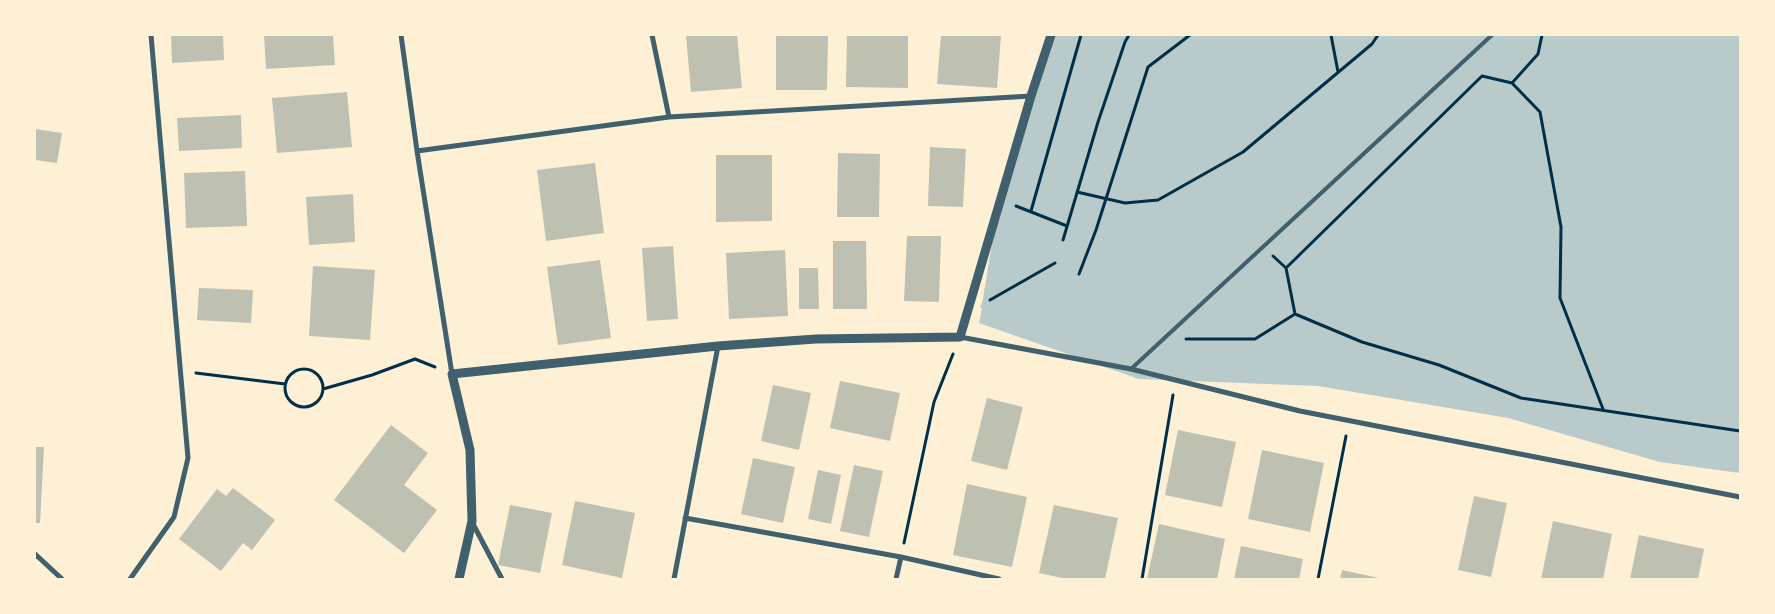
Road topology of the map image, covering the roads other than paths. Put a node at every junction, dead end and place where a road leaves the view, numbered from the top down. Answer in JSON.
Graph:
{"nodes":[{"id":1,"x":151,"y":35,"type":"edge"},
{"id":2,"x":401,"y":35,"type":"edge"},
{"id":3,"x":652,"y":35,"type":"edge"},
{"id":4,"x":1051,"y":35,"type":"edge"},
{"id":5,"x":1492,"y":35,"type":"edge"},
{"id":6,"x":1032,"y":96,"type":"junction"},
{"id":7,"x":669,"y":117,"type":"junction"},
{"id":8,"x":417,"y":151,"type":"junction"},
{"id":9,"x":960,"y":337,"type":"junction"},
{"id":10,"x":718,"y":346,"type":"junction"},
{"id":11,"x":1131,"y":369,"type":"junction"},
{"id":12,"x":452,"y":374,"type":"junction"},
{"id":13,"x":1740,"y":497,"type":"edge"},
{"id":14,"x":685,"y":518,"type":"junction"},
{"id":15,"x":472,"y":521,"type":"junction"},
{"id":16,"x":35,"y":554,"type":"edge"},
{"id":17,"x":901,"y":557,"type":"junction"},
{"id":18,"x":62,"y":579,"type":"edge"},
{"id":19,"x":130,"y":579,"type":"edge"},
{"id":20,"x":460,"y":579,"type":"edge"},
{"id":21,"x":502,"y":579,"type":"edge"},
{"id":22,"x":674,"y":579,"type":"edge"},
{"id":23,"x":896,"y":579,"type":"edge"},
{"id":24,"x":999,"y":579,"type":"edge"}],
"edges":[{"from":1,"to":19,"type":"street"},
{"from":2,"to":8,"type":"street"},
{"from":3,"to":7,"type":"street"},
{"from":4,"to":6,"type":"street"},
{"from":5,"to":11,"type":"lane"},
{"from":6,"to":7,"type":"street"},
{"from":6,"to":9,"type":"street"},
{"from":7,"to":8,"type":"street"},
{"from":8,"to":12,"type":"street"},
{"from":9,"to":10,"type":"street"},
{"from":9,"to":11,"type":"street"},
{"from":10,"to":12,"type":"street"},
{"from":10,"to":14,"type":"street"},
{"from":11,"to":13,"type":"street"},
{"from":12,"to":15,"type":"street"},
{"from":14,"to":17,"type":"street"},
{"from":14,"to":22,"type":"street"},
{"from":15,"to":20,"type":"street"},
{"from":15,"to":21,"type":"street"},
{"from":16,"to":18,"type":"street"},
{"from":17,"to":23,"type":"street"},
{"from":17,"to":24,"type":"street"}]}
